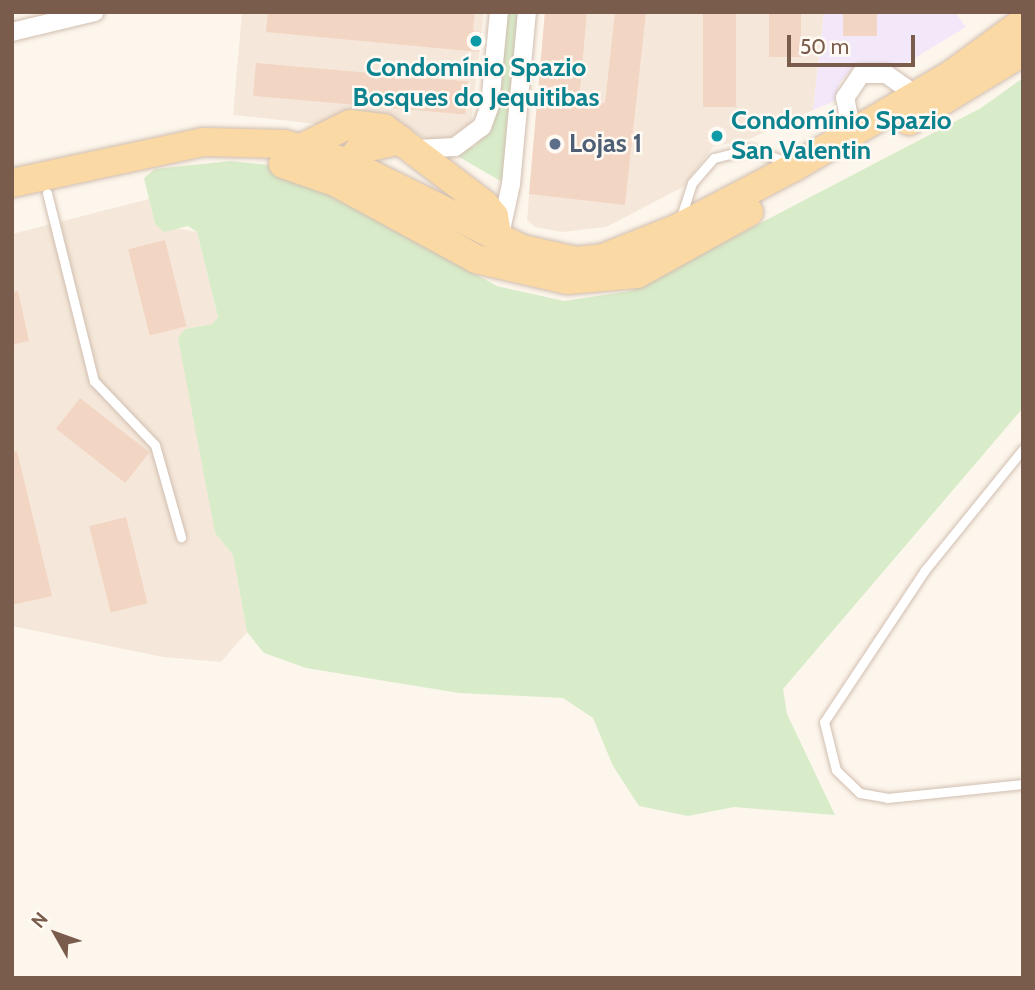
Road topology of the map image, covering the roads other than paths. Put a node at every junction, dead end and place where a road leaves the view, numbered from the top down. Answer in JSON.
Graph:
{"nodes":[{"id":1,"x":95,"y":12,"type":"edge"},
{"id":2,"x":499,"y":12,"type":"edge"},
{"id":3,"x":527,"y":12,"type":"edge"},
{"id":4,"x":1023,"y":22,"type":"edge"},
{"id":5,"x":12,"y":32,"type":"edge"},
{"id":6,"x":1023,"y":52,"type":"edge"},
{"id":7,"x":917,"y":96,"type":"junction"},
{"id":8,"x":852,"y":133,"type":"junction"},
{"id":9,"x":409,"y":144,"type":"junction"},
{"id":10,"x":299,"y":149,"type":"junction"},
{"id":11,"x":796,"y":166,"type":"junction"},
{"id":12,"x":341,"y":172,"type":"junction"},
{"id":13,"x":12,"y":183,"type":"edge"},
{"id":14,"x":47,"y":193,"type":"junction"},
{"id":15,"x":12,"y":201,"type":"edge"},
{"id":16,"x":678,"y":228,"type":"junction"},
{"id":17,"x":498,"y":240,"type":"junction"},
{"id":18,"x":477,"y":259,"type":"junction"},
{"id":19,"x":1023,"y":449,"type":"edge"},
{"id":20,"x":181,"y":537,"type":"dead end"},
{"id":21,"x":1023,"y":784,"type":"edge"}],
"edges":[{"from":1,"to":5,"type":"street"},
{"from":2,"to":9,"type":"street"},
{"from":3,"to":17,"type":"street"},
{"from":4,"to":7,"type":"main road"},
{"from":6,"to":18,"type":"main road"},
{"from":7,"to":8,"type":"main road"},
{"from":7,"to":8,"type":"street"},
{"from":8,"to":11,"type":"main road"},
{"from":9,"to":10,"type":"main road"},
{"from":9,"to":12,"type":"main road"},
{"from":9,"to":17,"type":"main road"},
{"from":10,"to":12,"type":"main road"},
{"from":10,"to":13,"type":"main road"},
{"from":11,"to":16,"type":"main road"},
{"from":11,"to":16,"type":"lane"},
{"from":12,"to":14,"type":"main road"},
{"from":12,"to":17,"type":"main road"},
{"from":12,"to":18,"type":"main road"},
{"from":14,"to":15,"type":"main road"},
{"from":14,"to":20,"type":"lane"},
{"from":16,"to":17,"type":"main road"},
{"from":17,"to":18,"type":"main road"},
{"from":19,"to":21,"type":"lane"}]}
